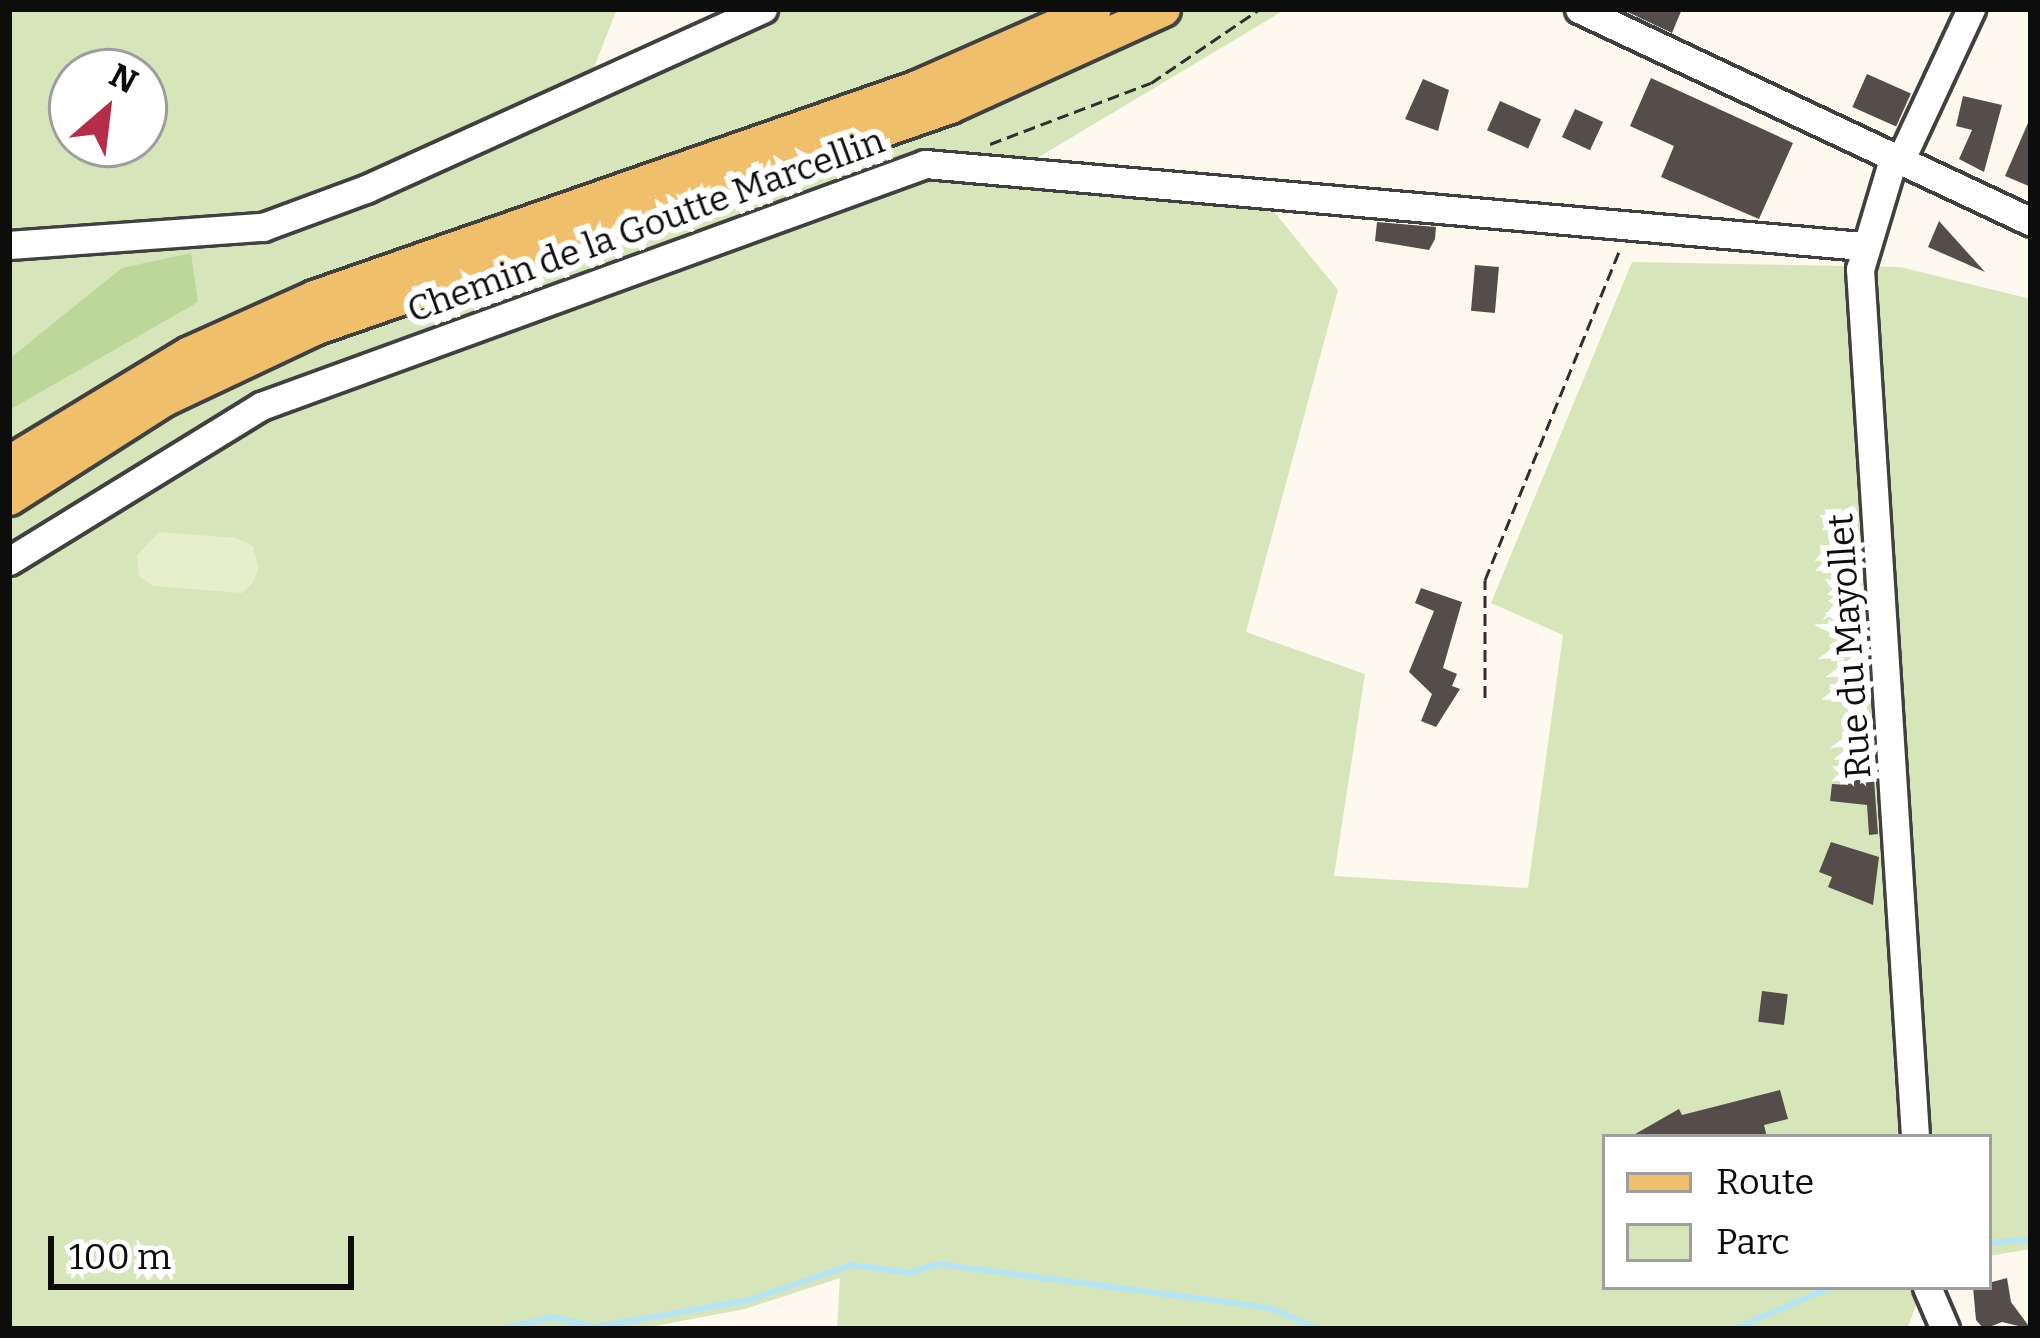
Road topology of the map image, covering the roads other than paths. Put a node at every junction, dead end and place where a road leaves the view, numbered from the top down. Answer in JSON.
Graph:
{"nodes":[{"id":1,"x":763,"y":9,"type":"edge"},
{"id":2,"x":1094,"y":9,"type":"edge"},
{"id":3,"x":1162,"y":9,"type":"edge"},
{"id":4,"x":1579,"y":9,"type":"edge"},
{"id":5,"x":1971,"y":9,"type":"edge"},
{"id":6,"x":1898,"y":158,"type":"junction"},
{"id":7,"x":2031,"y":222,"type":"edge"},
{"id":8,"x":9,"y":245,"type":"edge"},
{"id":9,"x":1862,"y":246,"type":"junction"},
{"id":10,"x":9,"y":462,"type":"edge"},
{"id":11,"x":9,"y":499,"type":"edge"},
{"id":12,"x":9,"y":561,"type":"edge"},
{"id":13,"x":1916,"y":1134,"type":"edge"},
{"id":14,"x":1928,"y":1290,"type":"edge"},
{"id":15,"x":1945,"y":1329,"type":"edge"}],
"edges":[{"from":1,"to":8,"type":"street"},
{"from":2,"to":10,"type":"main road"},
{"from":3,"to":11,"type":"main road"},
{"from":4,"to":6,"type":"street"},
{"from":5,"to":6,"type":"street","name":"Rue du Mayollet"},
{"from":6,"to":7,"type":"street"},
{"from":6,"to":9,"type":"street","name":"Rue du Mayollet"},
{"from":9,"to":12,"type":"street","name":"Chemin de la Goutte Marcellin"},
{"from":9,"to":13,"type":"street","name":"Rue du Mayollet"},
{"from":14,"to":15,"type":"street"}]}
